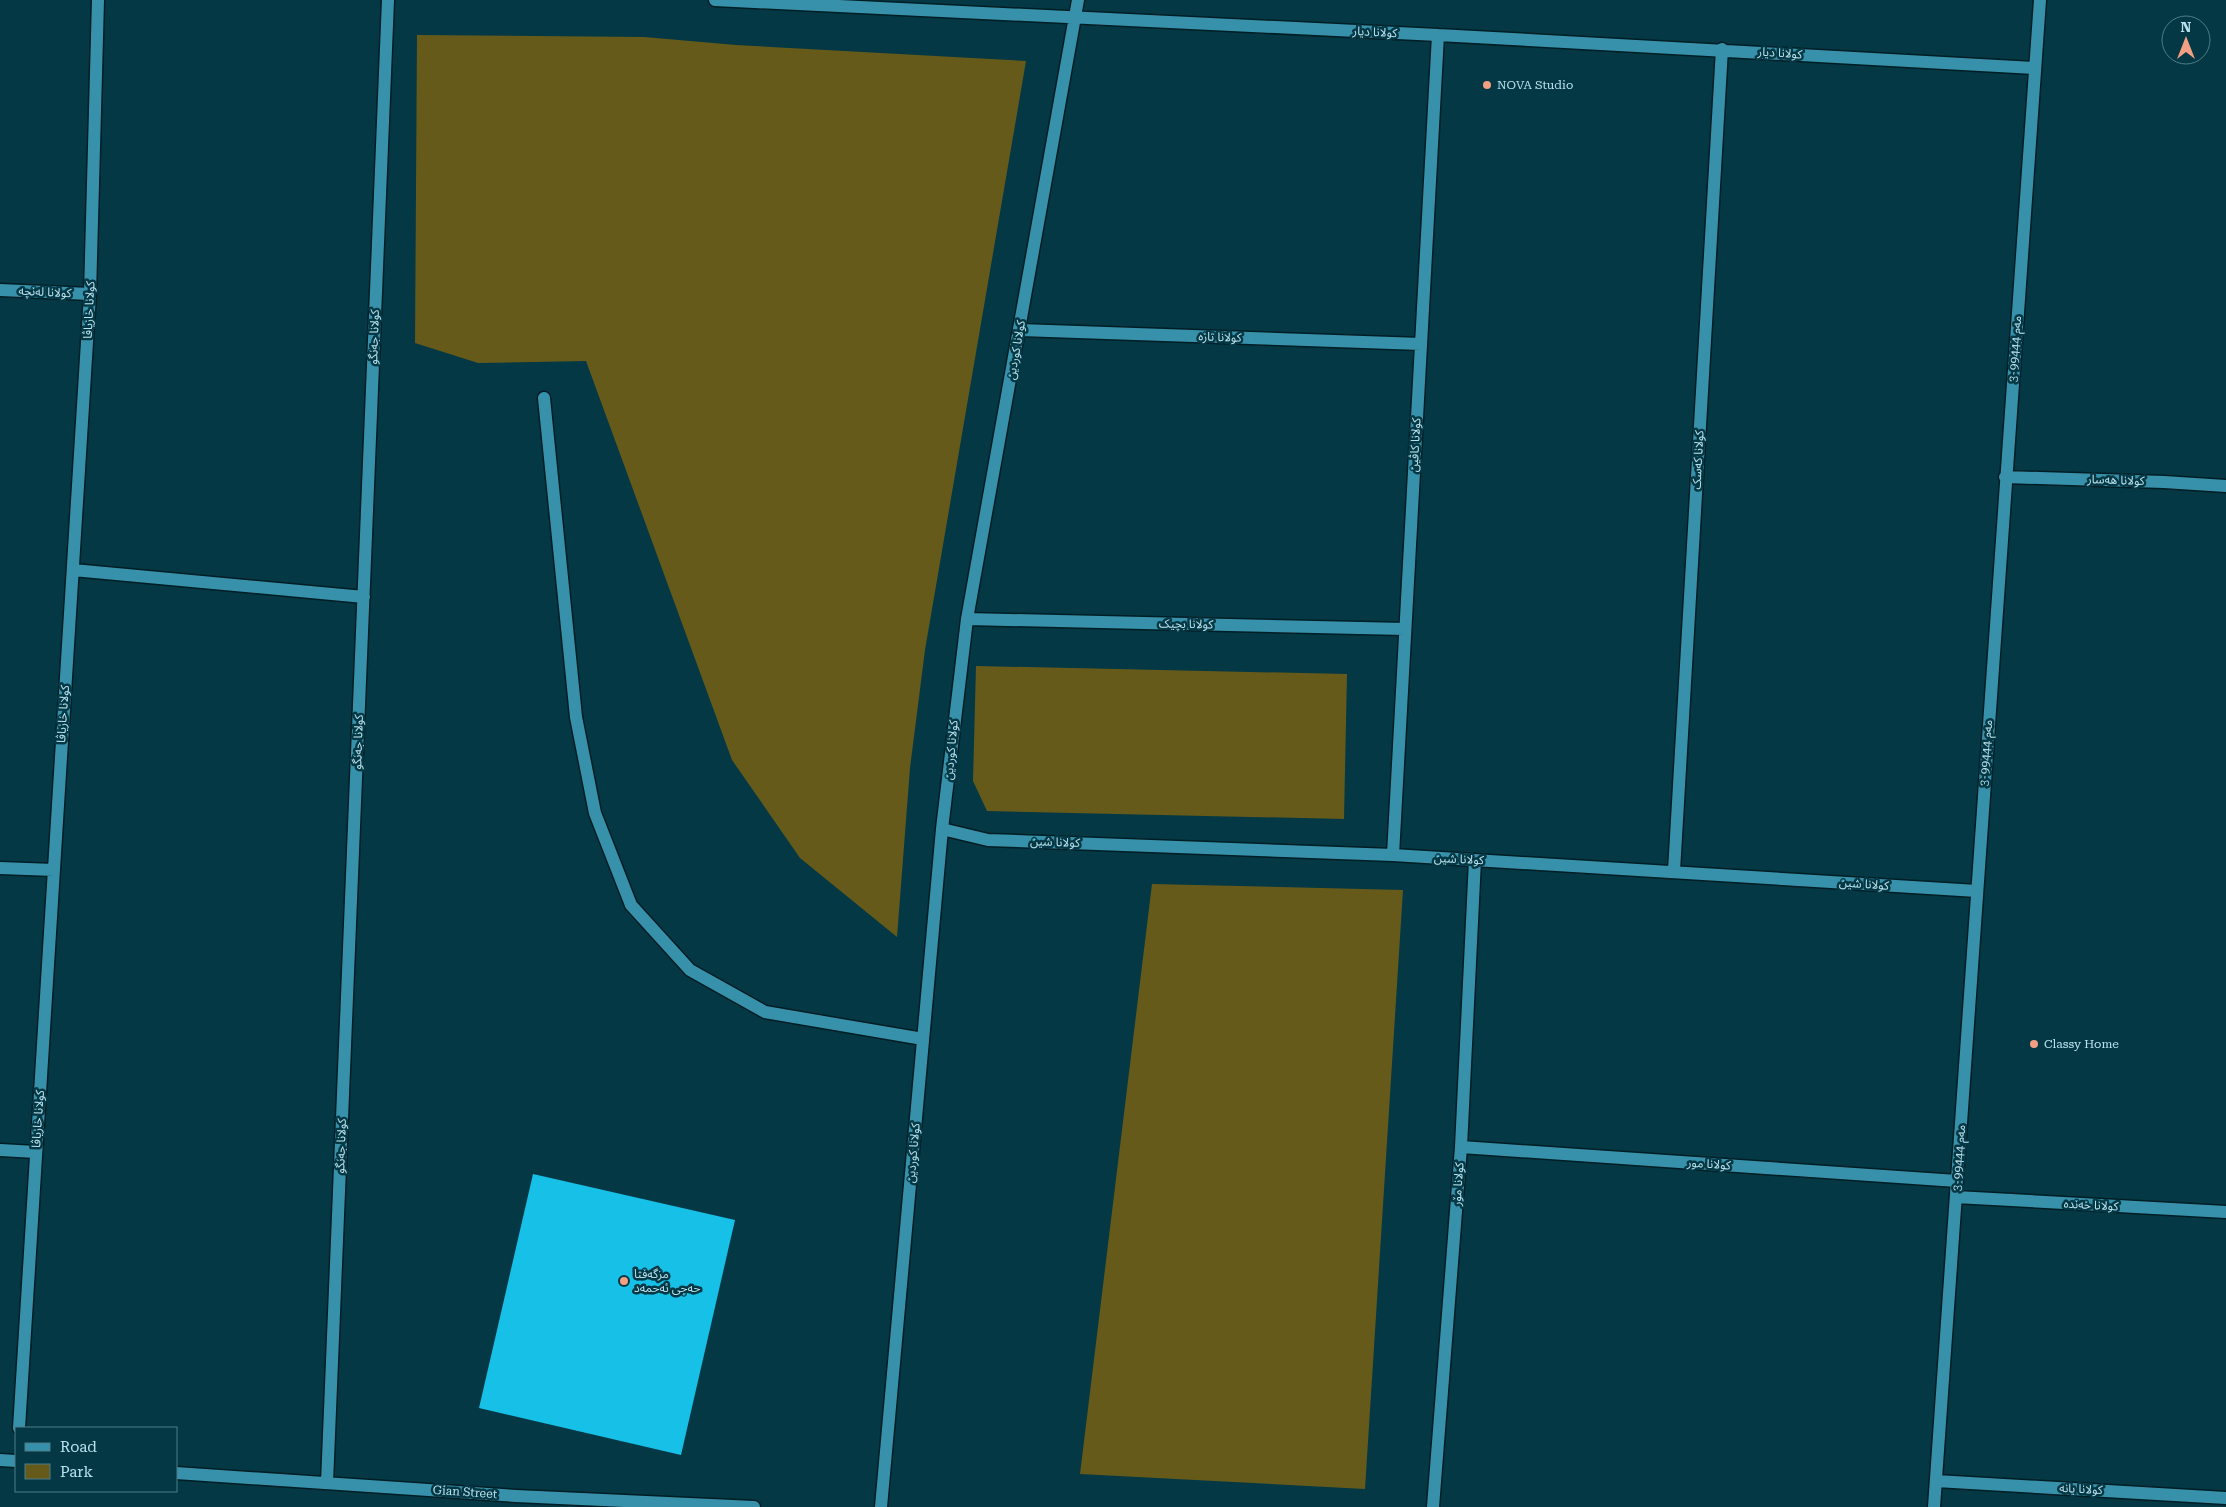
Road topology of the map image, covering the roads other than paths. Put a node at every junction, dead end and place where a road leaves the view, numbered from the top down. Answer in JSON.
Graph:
{"nodes":[{"id":1,"x":98,"y":0,"type":"edge"},
{"id":2,"x":388,"y":0,"type":"edge"},
{"id":3,"x":715,"y":0,"type":"edge"},
{"id":4,"x":1078,"y":0,"type":"edge"},
{"id":5,"x":2040,"y":0,"type":"edge"},
{"id":6,"x":1075,"y":16,"type":"junction"},
{"id":7,"x":1438,"y":35,"type":"junction"},
{"id":8,"x":1722,"y":49,"type":"junction"},
{"id":9,"x":2035,"y":68,"type":"junction"},
{"id":10,"x":0,"y":290,"type":"edge"},
{"id":11,"x":90,"y":294,"type":"junction"},
{"id":12,"x":1020,"y":330,"type":"junction"},
{"id":13,"x":1421,"y":344,"type":"junction"},
{"id":14,"x":544,"y":398,"type":"dead end"},
{"id":15,"x":2005,"y":477,"type":"junction"},
{"id":16,"x":2226,"y":486,"type":"edge"},
{"id":17,"x":72,"y":570,"type":"junction"},
{"id":18,"x":364,"y":597,"type":"junction"},
{"id":19,"x":967,"y":619,"type":"junction"},
{"id":20,"x":1405,"y":629,"type":"junction"},
{"id":21,"x":942,"y":830,"type":"junction"},
{"id":22,"x":1393,"y":856,"type":"junction"},
{"id":23,"x":1474,"y":860,"type":"junction"},
{"id":24,"x":0,"y":868,"type":"edge"},
{"id":25,"x":54,"y":870,"type":"junction"},
{"id":26,"x":1674,"y":871,"type":"junction"},
{"id":27,"x":1977,"y":891,"type":"junction"},
{"id":28,"x":923,"y":1039,"type":"junction"},
{"id":29,"x":1461,"y":1147,"type":"junction"},
{"id":30,"x":0,"y":1150,"type":"edge"},
{"id":31,"x":36,"y":1152,"type":"junction"},
{"id":32,"x":1958,"y":1181,"type":"junction"},
{"id":33,"x":1956,"y":1198,"type":"junction"},
{"id":34,"x":2226,"y":1212,"type":"edge"},
{"id":35,"x":19,"y":1427,"type":"edge"},
{"id":36,"x":0,"y":1460,"type":"edge"},
{"id":37,"x":15,"y":1462,"type":"edge"},
{"id":38,"x":178,"y":1473,"type":"edge"},
{"id":39,"x":1936,"y":1480,"type":"junction"},
{"id":40,"x":328,"y":1483,"type":"junction"},
{"id":41,"x":2226,"y":1498,"type":"edge"},
{"id":42,"x":515,"y":1501,"type":"edge"},
{"id":43,"x":754,"y":1507,"type":"edge"},
{"id":44,"x":881,"y":1507,"type":"edge"},
{"id":45,"x":1433,"y":1507,"type":"edge"},
{"id":46,"x":1934,"y":1507,"type":"edge"}],
"edges":[{"from":1,"to":11,"type":"street","name":"کولانا خازیاڤا"},
{"from":2,"to":18,"type":"street","name":"کولانا جەنگو"},
{"from":3,"to":6,"type":"street","name":"کولانا دیار"},
{"from":4,"to":6,"type":"street","name":"کولانا کوردین"},
{"from":5,"to":9,"type":"street","name":"مەم 99444-3"},
{"from":6,"to":7,"type":"street","name":"کولانا دیار"},
{"from":6,"to":12,"type":"street","name":"کولانا کوردین"},
{"from":7,"to":8,"type":"street","name":"کولانا دیار"},
{"from":7,"to":13,"type":"street","name":"کولانا کاڤین"},
{"from":8,"to":9,"type":"street","name":"کولانا دیار"},
{"from":8,"to":26,"type":"street","name":"کولانا کەسک"},
{"from":9,"to":15,"type":"street","name":"مەم 99444-3"},
{"from":10,"to":11,"type":"street","name":"کولانا لەنچە"},
{"from":11,"to":17,"type":"street","name":"کولانا خازیاڤا"},
{"from":12,"to":13,"type":"street","name":"کولانا تازە"},
{"from":12,"to":19,"type":"street","name":"کولانا کوردین"},
{"from":13,"to":20,"type":"street","name":"کولانا کاڤین"},
{"from":14,"to":28,"type":"street"},
{"from":15,"to":16,"type":"street","name":"کولانا هه‌سار"},
{"from":15,"to":27,"type":"street","name":"مەم 99444-3"},
{"from":17,"to":18,"type":"street"},
{"from":17,"to":25,"type":"street","name":"کولانا خازیاڤا"},
{"from":18,"to":40,"type":"street","name":"کولانا جەنگو"},
{"from":19,"to":20,"type":"street","name":"کولانا بچیک"},
{"from":19,"to":21,"type":"street","name":"کولانا کوردین"},
{"from":20,"to":22,"type":"street","name":"کولانا کاڤین"},
{"from":21,"to":22,"type":"street","name":"کولانا شین"},
{"from":21,"to":28,"type":"street","name":"کولانا کوردین"},
{"from":22,"to":23,"type":"street","name":"کولانا شین"},
{"from":23,"to":26,"type":"street","name":"کولانا شین"},
{"from":23,"to":29,"type":"street","name":"کولانا مۆر"},
{"from":24,"to":25,"type":"street"},
{"from":25,"to":31,"type":"street","name":"کولانا خازیاڤا"},
{"from":26,"to":27,"type":"street","name":"کولانا شین"},
{"from":27,"to":32,"type":"street","name":"مەم 99444-3"},
{"from":28,"to":44,"type":"street","name":"کولانا کوردین"},
{"from":29,"to":32,"type":"street","name":"کولانا مور"},
{"from":29,"to":45,"type":"street","name":"کولانا مۆر"},
{"from":30,"to":31,"type":"street"},
{"from":31,"to":35,"type":"street","name":"کولانا خازیاڤا"},
{"from":32,"to":33,"type":"street","name":"مەم 99444-3"},
{"from":33,"to":34,"type":"street","name":"کولانا خه‌نده‌"},
{"from":33,"to":39,"type":"street","name":"مەم 99444-3"},
{"from":36,"to":37,"type":"street"},
{"from":38,"to":40,"type":"street","name":"Gian Street"},
{"from":39,"to":41,"type":"street","name":"کولانا یانه"},
{"from":39,"to":46,"type":"street","name":"مەم 99444-3"},
{"from":40,"to":42,"type":"street","name":"Gian Street"},
{"from":42,"to":43,"type":"street","name":"Gian Street"}]}
